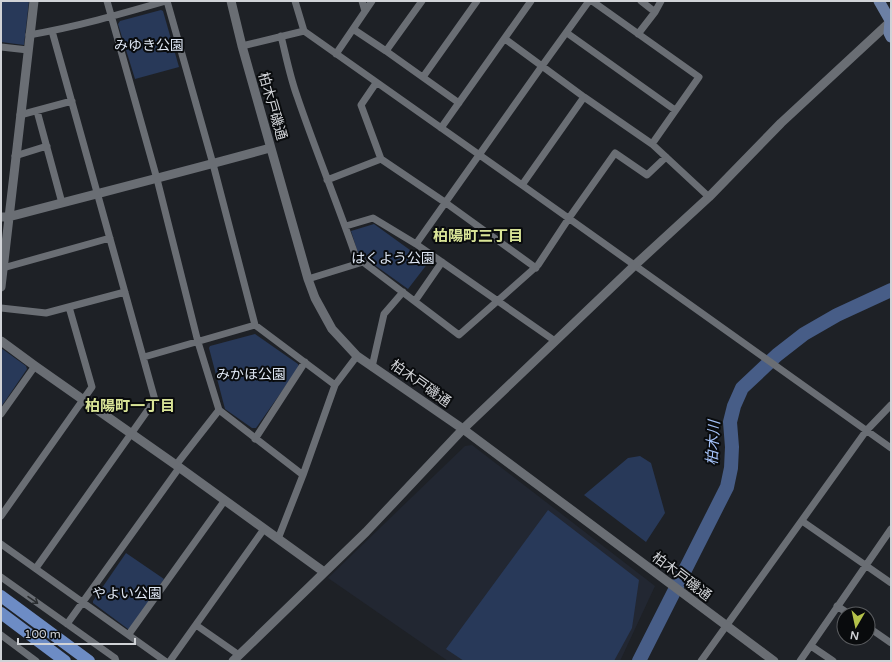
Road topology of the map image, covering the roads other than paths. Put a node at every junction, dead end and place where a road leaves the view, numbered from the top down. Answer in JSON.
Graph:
{"nodes":[{"id":1,"x":34,"y":1,"type":"edge"},
{"id":2,"x":108,"y":1,"type":"edge"},
{"id":3,"x":167,"y":1,"type":"edge"},
{"id":4,"x":231,"y":1,"type":"edge"},
{"id":5,"x":295,"y":1,"type":"edge"},
{"id":6,"x":362,"y":1,"type":"edge"},
{"id":7,"x":372,"y":1,"type":"edge"},
{"id":8,"x":422,"y":1,"type":"edge"},
{"id":9,"x":477,"y":1,"type":"edge"},
{"id":10,"x":531,"y":1,"type":"edge"},
{"id":11,"x":590,"y":1,"type":"edge"},
{"id":12,"x":641,"y":1,"type":"edge"},
{"id":13,"x":660,"y":1,"type":"edge"},
{"id":14,"x":879,"y":1,"type":"edge"},
{"id":15,"x":365,"y":11,"type":"junction"},
{"id":16,"x":655,"y":12,"type":"junction"},
{"id":17,"x":112,"y":16,"type":"junction"},
{"id":18,"x":891,"y":21,"type":"edge"},
{"id":19,"x":353,"y":29,"type":"junction"},
{"id":20,"x":52,"y":31,"type":"junction"},
{"id":21,"x":304,"y":31,"type":"junction"},
{"id":22,"x":567,"y":33,"type":"junction"},
{"id":23,"x":638,"y":34,"type":"junction"},
{"id":24,"x":29,"y":36,"type":"junction"},
{"id":25,"x":281,"y":36,"type":"junction"},
{"id":26,"x":891,"y":37,"type":"edge"},
{"id":27,"x":505,"y":39,"type":"junction"},
{"id":28,"x":242,"y":46,"type":"junction"},
{"id":29,"x":1,"y":47,"type":"edge"},
{"id":30,"x":28,"y":50,"type":"junction"},
{"id":31,"x":386,"y":51,"type":"junction"},
{"id":32,"x":336,"y":54,"type":"junction"},
{"id":33,"x":542,"y":66,"type":"junction"},
{"id":34,"x":423,"y":77,"type":"junction"},
{"id":35,"x":376,"y":83,"type":"junction"},
{"id":36,"x":584,"y":97,"type":"junction"},
{"id":37,"x":72,"y":101,"type":"junction"},
{"id":38,"x":458,"y":103,"type":"junction"},
{"id":39,"x":675,"y":110,"type":"junction"},
{"id":40,"x":37,"y":111,"type":"junction"},
{"id":41,"x":20,"y":115,"type":"junction"},
{"id":42,"x":441,"y":128,"type":"junction"},
{"id":43,"x":652,"y":144,"type":"junction"},
{"id":44,"x":47,"y":146,"type":"junction"},
{"id":45,"x":270,"y":148,"type":"junction"},
{"id":46,"x":480,"y":155,"type":"junction"},
{"id":47,"x":15,"y":156,"type":"junction"},
{"id":48,"x":666,"y":157,"type":"junction"},
{"id":49,"x":381,"y":160,"type":"junction"},
{"id":50,"x":213,"y":164,"type":"junction"},
{"id":51,"x":157,"y":179,"type":"junction"},
{"id":52,"x":327,"y":180,"type":"junction"},
{"id":53,"x":522,"y":185,"type":"junction"},
{"id":54,"x":98,"y":193,"type":"junction"},
{"id":55,"x":709,"y":197,"type":"junction"},
{"id":56,"x":62,"y":203,"type":"junction"},
{"id":57,"x":446,"y":203,"type":"junction"},
{"id":58,"x":4,"y":217,"type":"edge"},
{"id":59,"x":569,"y":218,"type":"junction"},
{"id":60,"x":346,"y":226,"type":"junction"},
{"id":61,"x":110,"y":238,"type":"junction"},
{"id":62,"x":416,"y":244,"type":"junction"},
{"id":63,"x":442,"y":262,"type":"junction"},
{"id":64,"x":358,"y":263,"type":"junction"},
{"id":65,"x":635,"y":265,"type":"junction"},
{"id":66,"x":3,"y":268,"type":"junction"},
{"id":67,"x":536,"y":268,"type":"junction"},
{"id":68,"x":308,"y":279,"type":"junction"},
{"id":69,"x":1,"y":287,"type":"edge"},
{"id":70,"x":125,"y":292,"type":"junction"},
{"id":71,"x":403,"y":292,"type":"junction"},
{"id":72,"x":498,"y":300,"type":"junction"},
{"id":73,"x":414,"y":301,"type":"junction"},
{"id":74,"x":69,"y":307,"type":"junction"},
{"id":75,"x":1,"y":308,"type":"edge"},
{"id":76,"x":254,"y":325,"type":"junction"},
{"id":77,"x":1,"y":341,"type":"edge"},
{"id":78,"x":556,"y":341,"type":"junction"},
{"id":79,"x":198,"y":342,"type":"junction"},
{"id":80,"x":357,"y":356,"type":"junction"},
{"id":81,"x":144,"y":357,"type":"junction"},
{"id":82,"x":305,"y":362,"type":"junction"},
{"id":83,"x":35,"y":366,"type":"junction"},
{"id":84,"x":372,"y":367,"type":"junction"},
{"id":85,"x":335,"y":384,"type":"junction"},
{"id":86,"x":83,"y":400,"type":"junction"},
{"id":87,"x":891,"y":405,"type":"edge"},
{"id":88,"x":219,"y":410,"type":"junction"},
{"id":89,"x":1,"y":414,"type":"edge"},
{"id":90,"x":463,"y":429,"type":"junction"},
{"id":91,"x":866,"y":431,"type":"junction"},
{"id":92,"x":131,"y":433,"type":"junction"},
{"id":93,"x":255,"y":439,"type":"junction"},
{"id":94,"x":891,"y":448,"type":"edge"},
{"id":95,"x":178,"y":467,"type":"junction"},
{"id":96,"x":303,"y":475,"type":"junction"},
{"id":97,"x":225,"y":500,"type":"junction"},
{"id":98,"x":1,"y":516,"type":"edge"},
{"id":99,"x":802,"y":521,"type":"junction"},
{"id":100,"x":264,"y":529,"type":"junction"},
{"id":101,"x":891,"y":529,"type":"edge"},
{"id":102,"x":278,"y":539,"type":"junction"},
{"id":103,"x":1,"y":544,"type":"edge"},
{"id":104,"x":866,"y":566,"type":"junction"},
{"id":105,"x":36,"y":568,"type":"junction"},
{"id":106,"x":324,"y":572,"type":"junction"},
{"id":107,"x":1,"y":577,"type":"edge"},
{"id":108,"x":891,"y":583,"type":"edge"},
{"id":109,"x":1,"y":596,"type":"edge"},
{"id":110,"x":83,"y":602,"type":"junction"},
{"id":111,"x":837,"y":606,"type":"edge"},
{"id":112,"x":836,"y":608,"type":"edge"},
{"id":113,"x":1,"y":613,"type":"edge"},
{"id":114,"x":67,"y":624,"type":"junction"},
{"id":115,"x":196,"y":625,"type":"junction"},
{"id":116,"x":726,"y":626,"type":"junction"},
{"id":117,"x":876,"y":633,"type":"edge"},
{"id":118,"x":128,"y":634,"type":"junction"},
{"id":119,"x":1,"y":635,"type":"edge"},
{"id":120,"x":891,"y":643,"type":"edge"},
{"id":121,"x":811,"y":646,"type":"junction"},
{"id":122,"x":236,"y":658,"type":"edge"},
{"id":123,"x":36,"y":661,"type":"edge"},
{"id":124,"x":65,"y":661,"type":"edge"},
{"id":125,"x":89,"y":661,"type":"edge"},
{"id":126,"x":116,"y":661,"type":"edge"},
{"id":127,"x":165,"y":661,"type":"edge"},
{"id":128,"x":170,"y":661,"type":"edge"},
{"id":129,"x":701,"y":661,"type":"edge"},
{"id":130,"x":774,"y":661,"type":"edge"},
{"id":131,"x":800,"y":661,"type":"edge"},
{"id":132,"x":833,"y":661,"type":"edge"}],
"edges":[{"from":1,"to":24,"type":"street"},
{"from":2,"to":17,"type":"street"},
{"from":3,"to":17,"type":"street"},
{"from":3,"to":50,"type":"street"},
{"from":4,"to":28,"type":"street","name":"柏木戸磯通"},
{"from":5,"to":21,"type":"street"},
{"from":6,"to":15,"type":"street"},
{"from":7,"to":15,"type":"street"},
{"from":8,"to":31,"type":"street"},
{"from":9,"to":34,"type":"street"},
{"from":10,"to":27,"type":"street"},
{"from":11,"to":22,"type":"street"},
{"from":11,"to":23,"type":"street"},
{"from":12,"to":16,"type":"street"},
{"from":13,"to":16,"type":"street"},
{"from":14,"to":18,"type":"main road"},
{"from":15,"to":19,"type":"street"},
{"from":16,"to":23,"type":"street"},
{"from":17,"to":20,"type":"street"},
{"from":17,"to":51,"type":"street"},
{"from":18,"to":26,"type":"main road"},
{"from":18,"to":55,"type":"street"},
{"from":19,"to":31,"type":"street"},
{"from":19,"to":32,"type":"street"},
{"from":20,"to":24,"type":"street"},
{"from":20,"to":37,"type":"street"},
{"from":21,"to":25,"type":"street"},
{"from":21,"to":32,"type":"street"},
{"from":22,"to":33,"type":"street"},
{"from":22,"to":39,"type":"street"},
{"from":23,"to":39,"type":"street"},
{"from":24,"to":30,"type":"street"},
{"from":25,"to":28,"type":"street"},
{"from":25,"to":52,"type":"street"},
{"from":27,"to":33,"type":"street"},
{"from":27,"to":38,"type":"street"},
{"from":28,"to":45,"type":"street","name":"柏木戸磯通"},
{"from":29,"to":30,"type":"street"},
{"from":30,"to":41,"type":"street"},
{"from":31,"to":34,"type":"street"},
{"from":32,"to":35,"type":"street"},
{"from":33,"to":36,"type":"street"},
{"from":33,"to":46,"type":"street"},
{"from":34,"to":38,"type":"street"},
{"from":35,"to":42,"type":"street"},
{"from":35,"to":49,"type":"street"},
{"from":36,"to":43,"type":"street"},
{"from":36,"to":53,"type":"street"},
{"from":37,"to":40,"type":"street"},
{"from":37,"to":54,"type":"street"},
{"from":38,"to":42,"type":"street"},
{"from":39,"to":43,"type":"street"},
{"from":40,"to":41,"type":"street"},
{"from":40,"to":44,"type":"street"},
{"from":41,"to":47,"type":"street"},
{"from":42,"to":46,"type":"street"},
{"from":43,"to":48,"type":"street"},
{"from":44,"to":47,"type":"street"},
{"from":44,"to":56,"type":"street"},
{"from":45,"to":50,"type":"street"},
{"from":45,"to":68,"type":"street","name":"柏木戸磯通"},
{"from":46,"to":53,"type":"street"},
{"from":46,"to":57,"type":"street"},
{"from":47,"to":58,"type":"street"},
{"from":48,"to":55,"type":"street"},
{"from":48,"to":59,"type":"street"},
{"from":49,"to":52,"type":"street"},
{"from":49,"to":57,"type":"street"},
{"from":50,"to":51,"type":"street"},
{"from":50,"to":76,"type":"street"},
{"from":51,"to":54,"type":"street"},
{"from":51,"to":79,"type":"street"},
{"from":52,"to":60,"type":"street"},
{"from":53,"to":59,"type":"street"},
{"from":54,"to":56,"type":"street"},
{"from":54,"to":61,"type":"street"},
{"from":55,"to":65,"type":"street"},
{"from":56,"to":58,"type":"street"},
{"from":57,"to":62,"type":"street"},
{"from":57,"to":67,"type":"street"},
{"from":58,"to":66,"type":"street"},
{"from":59,"to":65,"type":"street"},
{"from":59,"to":67,"type":"street"},
{"from":60,"to":62,"type":"street"},
{"from":60,"to":64,"type":"street"},
{"from":61,"to":66,"type":"street"},
{"from":61,"to":70,"type":"street"},
{"from":62,"to":63,"type":"street"},
{"from":63,"to":72,"type":"street"},
{"from":63,"to":73,"type":"street"},
{"from":64,"to":68,"type":"street"},
{"from":64,"to":71,"type":"street"},
{"from":65,"to":78,"type":"street"},
{"from":65,"to":91,"type":"street"},
{"from":66,"to":69,"type":"street"},
{"from":67,"to":72,"type":"street"},
{"from":68,"to":80,"type":"street","name":"柏木戸磯通"},
{"from":70,"to":74,"type":"street"},
{"from":70,"to":81,"type":"street"},
{"from":71,"to":73,"type":"street"},
{"from":71,"to":84,"type":"street"},
{"from":72,"to":73,"type":"street"},
{"from":72,"to":78,"type":"street"},
{"from":74,"to":75,"type":"street"},
{"from":74,"to":86,"type":"street"},
{"from":76,"to":79,"type":"street"},
{"from":76,"to":82,"type":"street"},
{"from":77,"to":83,"type":"street"},
{"from":78,"to":90,"type":"street"},
{"from":79,"to":81,"type":"street"},
{"from":79,"to":88,"type":"street"},
{"from":80,"to":84,"type":"street","name":"柏木戸磯通"},
{"from":80,"to":85,"type":"street"},
{"from":81,"to":92,"type":"street"},
{"from":82,"to":85,"type":"street"},
{"from":82,"to":93,"type":"street"},
{"from":83,"to":86,"type":"street"},
{"from":83,"to":89,"type":"street"},
{"from":84,"to":90,"type":"street","name":"柏木戸磯通"},
{"from":85,"to":96,"type":"street"},
{"from":86,"to":92,"type":"street"},
{"from":86,"to":98,"type":"street"},
{"from":87,"to":91,"type":"street"},
{"from":88,"to":93,"type":"street"},
{"from":88,"to":95,"type":"street"},
{"from":90,"to":106,"type":"street"},
{"from":90,"to":116,"type":"street","name":"柏木戸磯通"},
{"from":91,"to":94,"type":"street"},
{"from":91,"to":99,"type":"street"},
{"from":92,"to":95,"type":"street"},
{"from":92,"to":105,"type":"street"},
{"from":93,"to":96,"type":"street"},
{"from":95,"to":97,"type":"street"},
{"from":95,"to":110,"type":"street"},
{"from":96,"to":102,"type":"street"},
{"from":97,"to":100,"type":"street"},
{"from":97,"to":118,"type":"street"},
{"from":99,"to":104,"type":"street"},
{"from":99,"to":116,"type":"street"},
{"from":100,"to":102,"type":"street"},
{"from":100,"to":115,"type":"street"},
{"from":101,"to":104,"type":"street"},
{"from":102,"to":106,"type":"street"},
{"from":103,"to":105,"type":"street"},
{"from":104,"to":108,"type":"street"},
{"from":104,"to":111,"type":"street"},
{"from":105,"to":110,"type":"street"},
{"from":106,"to":122,"type":"street"},
{"from":107,"to":114,"type":"street","one_way":true},
{"from":109,"to":125,"type":"highway"},
{"from":110,"to":114,"type":"street"},
{"from":110,"to":118,"type":"street"},
{"from":112,"to":121,"type":"street"},
{"from":113,"to":124,"type":"highway"},
{"from":114,"to":126,"type":"street"},
{"from":115,"to":122,"type":"street"},
{"from":115,"to":128,"type":"street"},
{"from":116,"to":129,"type":"street"},
{"from":116,"to":130,"type":"street","name":"柏木戸磯通"},
{"from":117,"to":120,"type":"street"},
{"from":118,"to":127,"type":"street"},
{"from":119,"to":123,"type":"street"},
{"from":121,"to":131,"type":"street"},
{"from":121,"to":132,"type":"street"}]}
